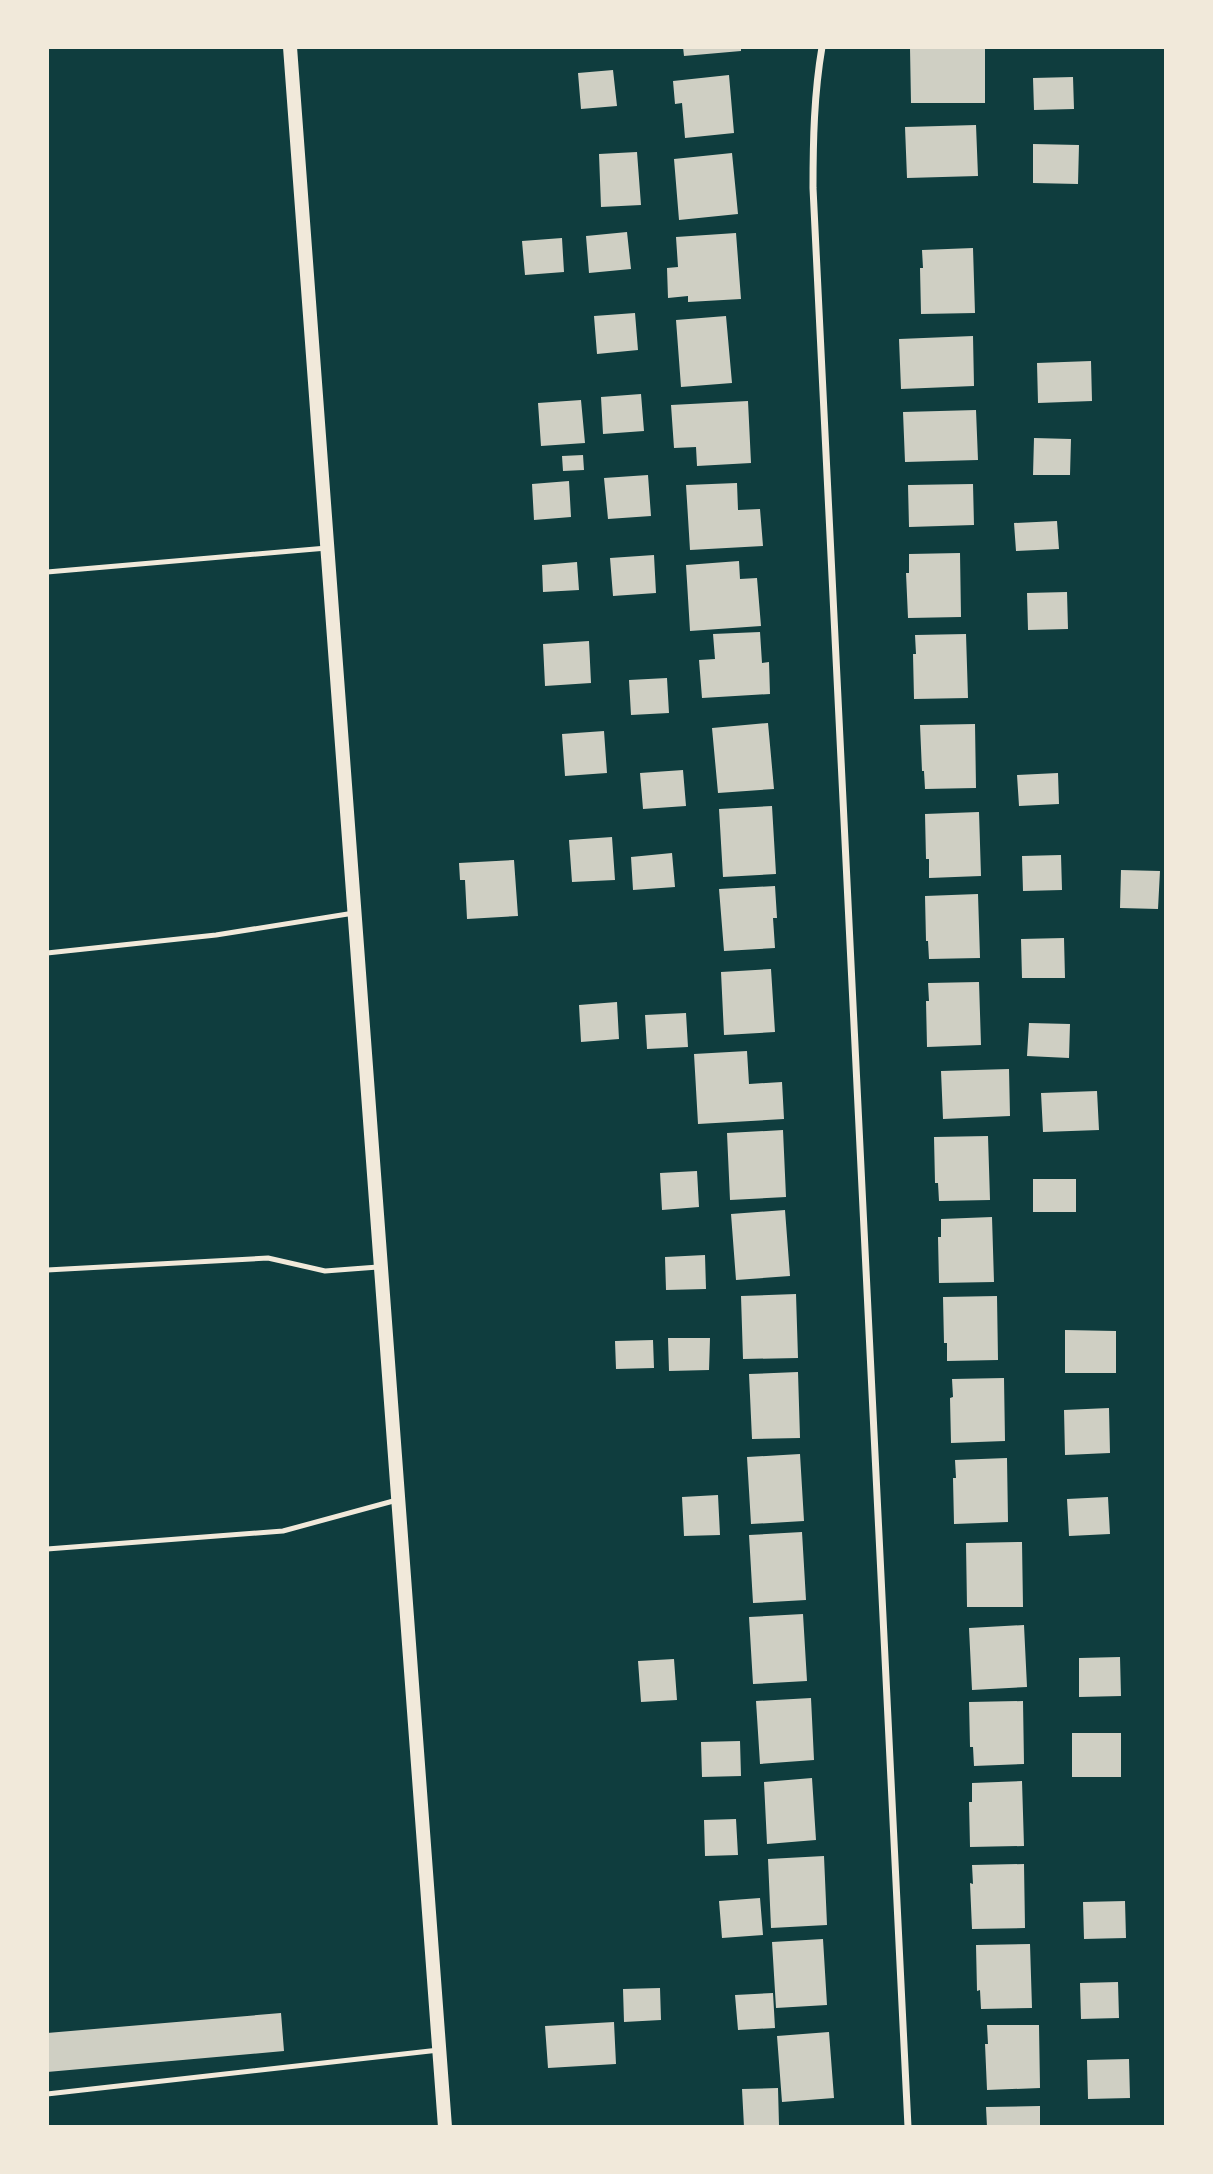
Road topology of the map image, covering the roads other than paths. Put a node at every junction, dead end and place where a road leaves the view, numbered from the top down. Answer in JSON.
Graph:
{"nodes":[{"id":1,"x":290,"y":47,"type":"edge"},
{"id":2,"x":822,"y":47,"type":"edge"},
{"id":3,"x":327,"y":548,"type":"junction"},
{"id":4,"x":47,"y":572,"type":"edge"},
{"id":5,"x":354,"y":913,"type":"junction"},
{"id":6,"x":47,"y":953,"type":"edge"},
{"id":7,"x":380,"y":1267,"type":"junction"},
{"id":8,"x":47,"y":1270,"type":"edge"},
{"id":9,"x":397,"y":1500,"type":"junction"},
{"id":10,"x":47,"y":1549,"type":"edge"},
{"id":11,"x":439,"y":2050,"type":"junction"},
{"id":12,"x":47,"y":2094,"type":"edge"},
{"id":13,"x":445,"y":2127,"type":"edge"},
{"id":14,"x":908,"y":2127,"type":"edge"}],
"edges":[{"from":1,"to":3,"type":"main road"},
{"from":2,"to":14,"type":"street"},
{"from":3,"to":4,"type":"lane"},
{"from":3,"to":5,"type":"main road"},
{"from":5,"to":6,"type":"lane"},
{"from":5,"to":7,"type":"main road"},
{"from":7,"to":8,"type":"lane"},
{"from":7,"to":9,"type":"main road"},
{"from":9,"to":10,"type":"lane"},
{"from":9,"to":11,"type":"main road"},
{"from":11,"to":12,"type":"lane"},
{"from":11,"to":13,"type":"main road"}]}
